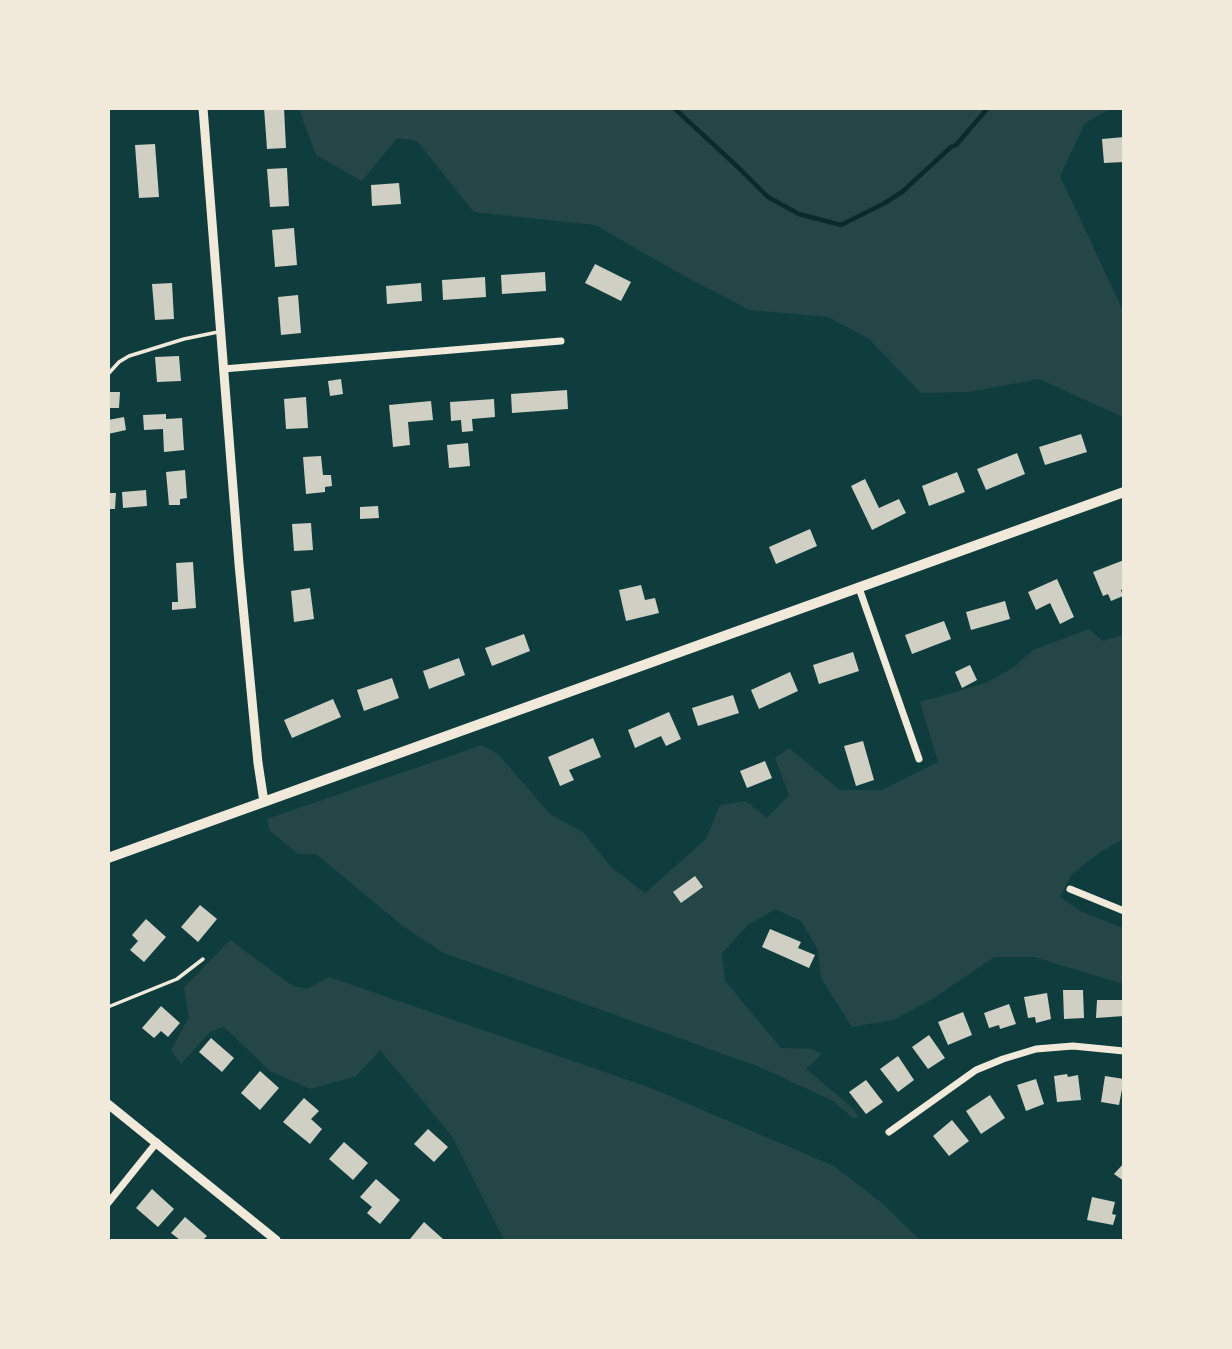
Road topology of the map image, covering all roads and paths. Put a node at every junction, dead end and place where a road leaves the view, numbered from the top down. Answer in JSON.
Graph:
{"nodes":[{"id":1,"x":204,"y":108,"type":"edge"},
{"id":2,"x":220,"y":331,"type":"junction"},
{"id":3,"x":561,"y":341,"type":"dead end"},
{"id":4,"x":223,"y":369,"type":"junction"},
{"id":5,"x":109,"y":373,"type":"edge"},
{"id":6,"x":1124,"y":492,"type":"edge"},
{"id":7,"x":859,"y":588,"type":"junction"},
{"id":8,"x":919,"y":758,"type":"dead end"},
{"id":9,"x":264,"y":802,"type":"junction"},
{"id":10,"x":108,"y":858,"type":"edge"},
{"id":11,"x":1070,"y":889,"type":"dead end"},
{"id":12,"x":1124,"y":911,"type":"edge"},
{"id":13,"x":203,"y":959,"type":"dead end"},
{"id":14,"x":108,"y":1007,"type":"edge"},
{"id":15,"x":1124,"y":1051,"type":"edge"},
{"id":16,"x":108,"y":1104,"type":"edge"},
{"id":17,"x":889,"y":1132,"type":"dead end"},
{"id":18,"x":157,"y":1142,"type":"junction"},
{"id":19,"x":108,"y":1203,"type":"edge"},
{"id":20,"x":275,"y":1241,"type":"edge"}],
"edges":[{"from":1,"to":2,"type":"street"},
{"from":2,"to":4,"type":"street"},
{"from":2,"to":5,"type":"lane"},
{"from":3,"to":4,"type":"street"},
{"from":4,"to":9,"type":"street"},
{"from":6,"to":7,"type":"main road"},
{"from":7,"to":8,"type":"street"},
{"from":7,"to":9,"type":"main road"},
{"from":9,"to":10,"type":"main road"},
{"from":11,"to":12,"type":"street"},
{"from":13,"to":14,"type":"lane"},
{"from":15,"to":17,"type":"street"},
{"from":16,"to":18,"type":"street"},
{"from":18,"to":19,"type":"street"},
{"from":18,"to":20,"type":"street"}]}
